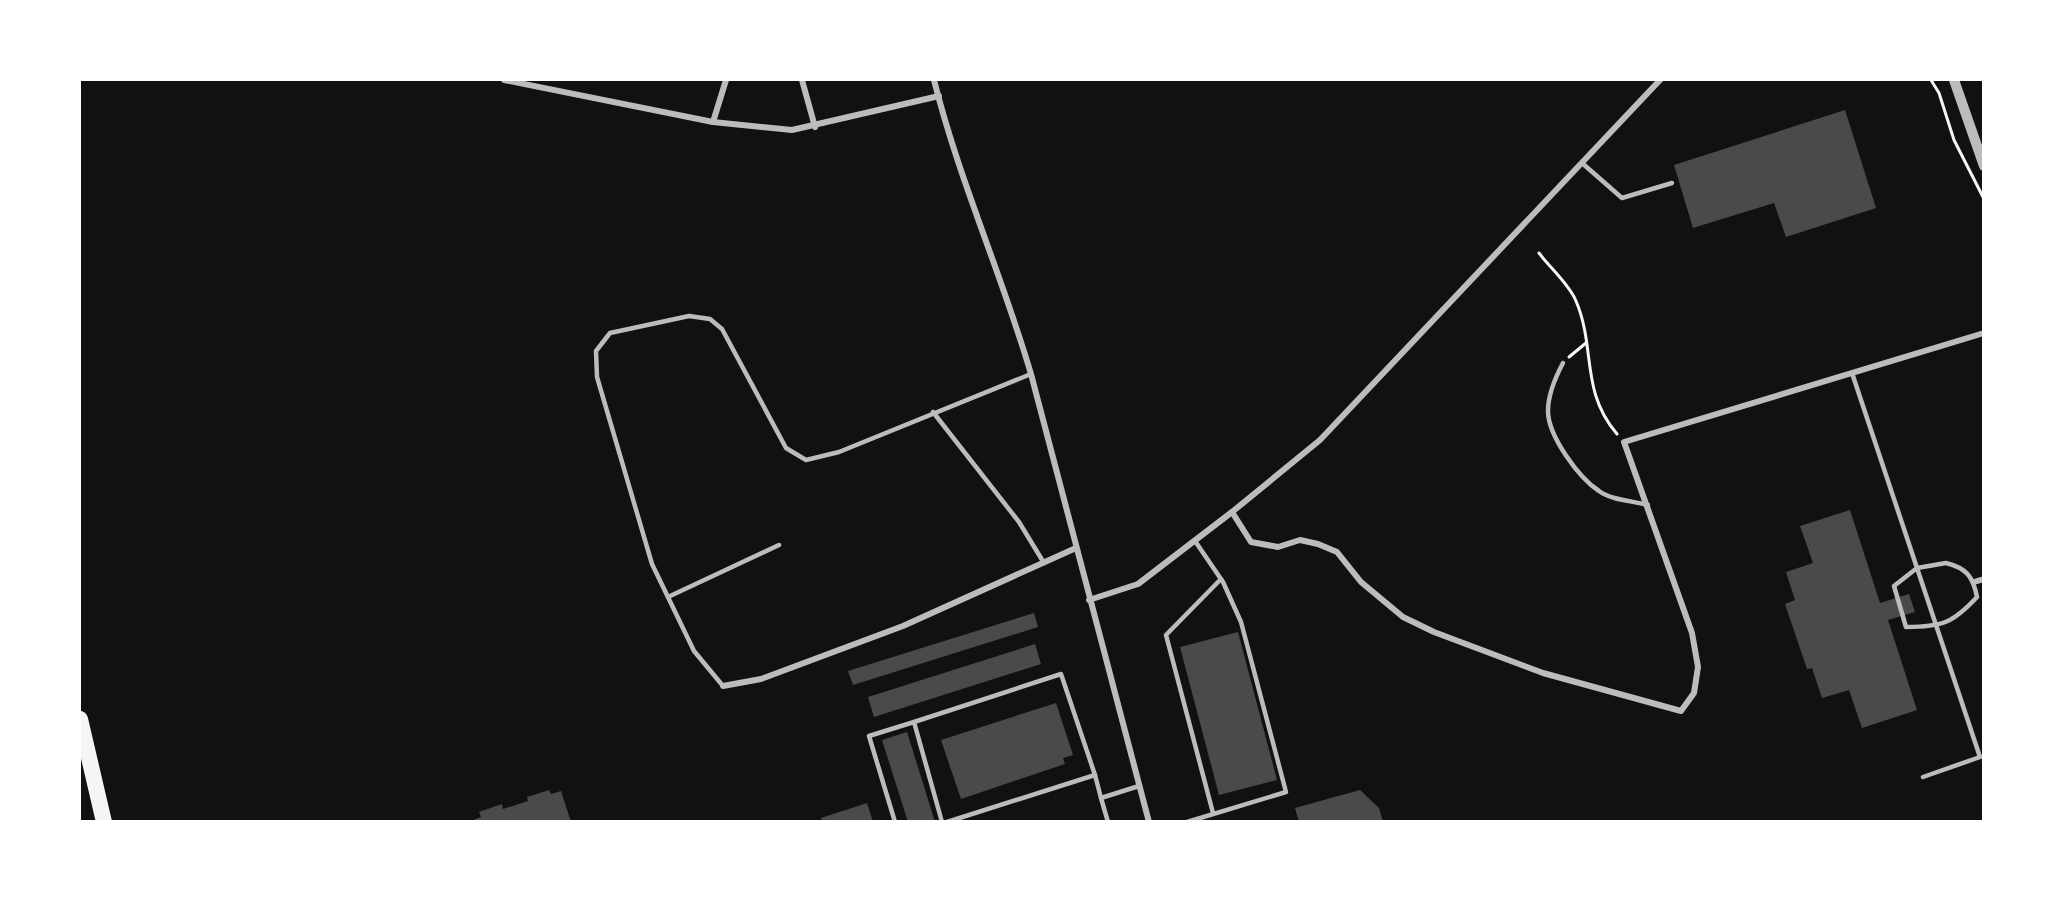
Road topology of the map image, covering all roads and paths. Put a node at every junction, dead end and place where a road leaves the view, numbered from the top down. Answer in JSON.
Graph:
{"nodes":[{"id":1,"x":504,"y":80,"type":"edge"},
{"id":2,"x":726,"y":80,"type":"edge"},
{"id":3,"x":802,"y":80,"type":"edge"},
{"id":4,"x":934,"y":80,"type":"edge"},
{"id":5,"x":1660,"y":80,"type":"edge"},
{"id":6,"x":1931,"y":80,"type":"edge"},
{"id":7,"x":1954,"y":80,"type":"edge"},
{"id":8,"x":939,"y":96,"type":"junction"},
{"id":9,"x":713,"y":122,"type":"junction"},
{"id":10,"x":815,"y":127,"type":"junction"},
{"id":11,"x":1582,"y":163,"type":"junction"},
{"id":12,"x":1983,"y":166,"type":"edge"},
{"id":13,"x":1672,"y":183,"type":"dead end"},
{"id":14,"x":1983,"y":198,"type":"edge"},
{"id":15,"x":1539,"y":254,"type":"dead end"},
{"id":16,"x":1983,"y":333,"type":"edge"},
{"id":17,"x":1586,"y":343,"type":"junction"},
{"id":18,"x":1563,"y":363,"type":"joint"},
{"id":19,"x":1852,"y":373,"type":"junction"},
{"id":20,"x":1031,"y":374,"type":"junction"},
{"id":21,"x":933,"y":412,"type":"junction"},
{"id":22,"x":1624,"y":442,"type":"junction"},
{"id":23,"x":1648,"y":505,"type":"junction"},
{"id":24,"x":1232,"y":512,"type":"junction"},
{"id":25,"x":1195,"y":541,"type":"junction"},
{"id":26,"x":779,"y":545,"type":"dead end"},
{"id":27,"x":1076,"y":548,"type":"junction"},
{"id":28,"x":1044,"y":563,"type":"junction"},
{"id":29,"x":1917,"y":568,"type":"junction"},
{"id":30,"x":1221,"y":579,"type":"junction"},
{"id":31,"x":1983,"y":579,"type":"edge"},
{"id":32,"x":1974,"y":582,"type":"junction"},
{"id":33,"x":668,"y":597,"type":"junction"},
{"id":34,"x":1089,"y":600,"type":"junction"},
{"id":35,"x":1937,"y":627,"type":"junction"},
{"id":36,"x":723,"y":686,"type":"joint"},
{"id":37,"x":80,"y":719,"type":"edge"},
{"id":38,"x":914,"y":722,"type":"junction"},
{"id":39,"x":1095,"y":776,"type":"junction"},
{"id":40,"x":1923,"y":777,"type":"dead end"},
{"id":41,"x":1139,"y":786,"type":"junction"},
{"id":42,"x":1101,"y":798,"type":"junction"},
{"id":43,"x":1213,"y":813,"type":"junction"},
{"id":44,"x":104,"y":822,"type":"edge"},
{"id":45,"x":896,"y":822,"type":"edge"},
{"id":46,"x":942,"y":822,"type":"edge"},
{"id":47,"x":947,"y":822,"type":"edge"},
{"id":48,"x":1108,"y":822,"type":"edge"},
{"id":49,"x":1149,"y":822,"type":"edge"},
{"id":50,"x":1187,"y":822,"type":"edge"}],
"edges":[{"from":1,"to":9,"type":"street"},
{"from":2,"to":9,"type":"street"},
{"from":3,"to":10,"type":"street"},
{"from":4,"to":8,"type":"street"},
{"from":5,"to":11,"type":"street"},
{"from":6,"to":14,"type":"path"},
{"from":7,"to":12,"type":"street"},
{"from":8,"to":10,"type":"street"},
{"from":8,"to":20,"type":"street"},
{"from":9,"to":10,"type":"street"},
{"from":11,"to":13,"type":"lane"},
{"from":11,"to":24,"type":"street"},
{"from":15,"to":17,"type":"path"},
{"from":16,"to":19,"type":"street"},
{"from":17,"to":18,"type":"path"},
{"from":17,"to":22,"type":"path"},
{"from":18,"to":23,"type":"lane"},
{"from":19,"to":22,"type":"street"},
{"from":19,"to":29,"type":"lane"},
{"from":20,"to":21,"type":"lane"},
{"from":20,"to":27,"type":"street"},
{"from":21,"to":28,"type":"lane"},
{"from":21,"to":33,"type":"lane"},
{"from":22,"to":23,"type":"street"},
{"from":23,"to":24,"type":"street"},
{"from":24,"to":25,"type":"street"},
{"from":25,"to":30,"type":"lane"},
{"from":25,"to":34,"type":"street"},
{"from":26,"to":33,"type":"lane"},
{"from":27,"to":28,"type":"street"},
{"from":27,"to":34,"type":"street"},
{"from":28,"to":36,"type":"street"},
{"from":29,"to":32,"type":"lane"},
{"from":29,"to":35,"type":"lane"},
{"from":29,"to":35,"type":"lane"},
{"from":30,"to":43,"type":"lane"},
{"from":30,"to":43,"type":"lane"},
{"from":31,"to":32,"type":"street"},
{"from":32,"to":35,"type":"lane"},
{"from":33,"to":36,"type":"lane"},
{"from":34,"to":41,"type":"street"},
{"from":35,"to":40,"type":"lane"},
{"from":37,"to":44,"type":"highway"},
{"from":38,"to":39,"type":"lane"},
{"from":38,"to":45,"type":"lane"},
{"from":38,"to":46,"type":"lane"},
{"from":39,"to":42,"type":"lane"},
{"from":39,"to":47,"type":"lane"},
{"from":41,"to":42,"type":"lane"},
{"from":41,"to":49,"type":"street"},
{"from":42,"to":48,"type":"lane"},
{"from":43,"to":50,"type":"lane"}]}
